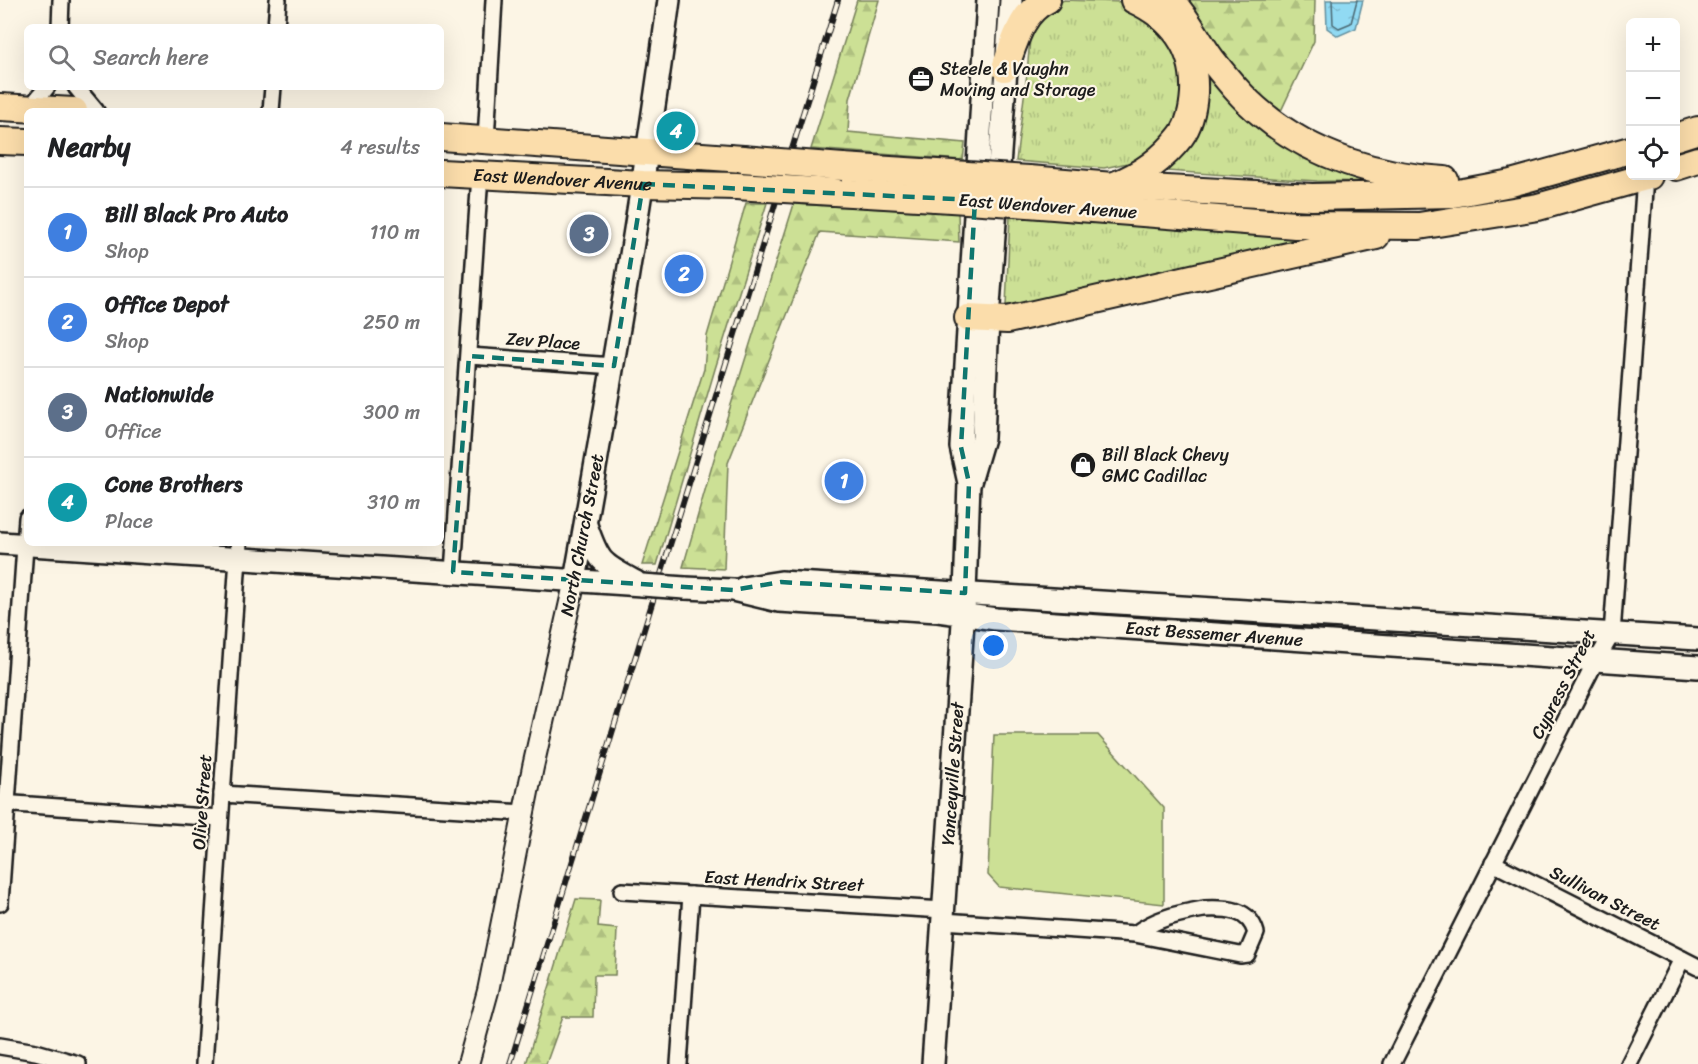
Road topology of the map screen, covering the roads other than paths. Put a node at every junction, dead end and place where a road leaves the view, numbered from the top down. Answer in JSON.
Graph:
{"nodes":[{"id":1,"x":61,"y":0,"type":"edge"},
{"id":2,"x":278,"y":0,"type":"edge"},
{"id":3,"x":494,"y":0,"type":"edge"},
{"id":4,"x":669,"y":0,"type":"edge"},
{"id":5,"x":988,"y":0,"type":"edge"},
{"id":6,"x":1011,"y":0,"type":"edge"},
{"id":7,"x":1047,"y":0,"type":"edge"},
{"id":8,"x":1134,"y":0,"type":"edge"},
{"id":9,"x":1170,"y":0,"type":"edge"},
{"id":10,"x":60,"y":24,"type":"edge"},
{"id":11,"x":276,"y":24,"type":"edge"},
{"id":12,"x":1005,"y":68,"type":"junction"},
{"id":13,"x":45,"y":90,"type":"edge"},
{"id":14,"x":78,"y":90,"type":"edge"},
{"id":15,"x":273,"y":90,"type":"edge"},
{"id":16,"x":0,"y":107,"type":"edge"},
{"id":17,"x":30,"y":108,"type":"joint"},
{"id":18,"x":94,"y":108,"type":"edge"},
{"id":19,"x":271,"y":108,"type":"edge"},
{"id":20,"x":1698,"y":130,"type":"edge"},
{"id":21,"x":1680,"y":136,"type":"edge"},
{"id":22,"x":444,"y":137,"type":"edge"},
{"id":23,"x":486,"y":140,"type":"junction"},
{"id":24,"x":0,"y":141,"type":"edge"},
{"id":25,"x":24,"y":142,"type":"edge"},
{"id":26,"x":1626,"y":151,"type":"edge"},
{"id":27,"x":648,"y":153,"type":"junction"},
{"id":28,"x":1698,"y":160,"type":"edge"},
{"id":29,"x":1680,"y":166,"type":"edge"},
{"id":30,"x":444,"y":173,"type":"edge"},
{"id":31,"x":480,"y":175,"type":"junction"},
{"id":32,"x":1633,"y":180,"type":"edge"},
{"id":33,"x":1647,"y":180,"type":"edge"},
{"id":34,"x":1511,"y":183,"type":"junction"},
{"id":35,"x":643,"y":184,"type":"junction"},
{"id":36,"x":936,"y":186,"type":"junction"},
{"id":37,"x":1113,"y":186,"type":"junction"},
{"id":38,"x":1028,"y":191,"type":"junction"},
{"id":39,"x":1419,"y":226,"type":"junction"},
{"id":40,"x":978,"y":319,"type":"junction"},
{"id":41,"x":469,"y":356,"type":"junction"},
{"id":42,"x":614,"y":366,"type":"junction"},
{"id":43,"x":585,"y":523,"type":"junction"},
{"id":44,"x":0,"y":543,"type":"edge"},
{"id":45,"x":24,"y":545,"type":"edge"},
{"id":46,"x":25,"y":546,"type":"edge"},
{"id":47,"x":60,"y":546,"type":"edge"},
{"id":48,"x":238,"y":551,"type":"edge"},
{"id":49,"x":453,"y":572,"type":"junction"},
{"id":50,"x":575,"y":580,"type":"junction"},
{"id":51,"x":642,"y":585,"type":"junction"},
{"id":52,"x":734,"y":590,"type":"junction"},
{"id":53,"x":964,"y":593,"type":"junction"},
{"id":54,"x":963,"y":614,"type":"junction"},
{"id":55,"x":1612,"y":634,"type":"junction"},
{"id":56,"x":1698,"y":639,"type":"edge"},
{"id":57,"x":1597,"y":660,"type":"junction"},
{"id":58,"x":1698,"y":667,"type":"edge"},
{"id":59,"x":222,"y":794,"type":"junction"},
{"id":60,"x":4,"y":803,"type":"edge"},
{"id":61,"x":524,"y":813,"type":"junction"},
{"id":62,"x":220,"y":818,"type":"junction"},
{"id":63,"x":1493,"y":863,"type":"junction"},
{"id":64,"x":622,"y":891,"type":"dead end"},
{"id":65,"x":691,"y":896,"type":"junction"},
{"id":66,"x":0,"y":903,"type":"edge"},
{"id":67,"x":944,"y":915,"type":"junction"},
{"id":68,"x":1135,"y":934,"type":"junction"},
{"id":69,"x":1682,"y":959,"type":"junction"},
{"id":70,"x":1698,"y":967,"type":"edge"},
{"id":71,"x":0,"y":1046,"type":"edge"},
{"id":72,"x":78,"y":1064,"type":"edge"},
{"id":73,"x":204,"y":1064,"type":"edge"},
{"id":74,"x":468,"y":1064,"type":"edge"},
{"id":75,"x":679,"y":1064,"type":"edge"},
{"id":76,"x":933,"y":1064,"type":"edge"},
{"id":77,"x":1392,"y":1064,"type":"edge"},
{"id":78,"x":1629,"y":1064,"type":"edge"}],
"edges":[{"from":1,"to":10,"type":"street"},
{"from":2,"to":11,"type":"street"},
{"from":3,"to":23,"type":"street"},
{"from":4,"to":27,"type":"main road","name":"North Church Street"},
{"from":5,"to":40,"type":"main road","name":"Yanceyville Street"},
{"from":6,"to":12,"type":"main road","name":"Yanceyville Street"},
{"from":7,"to":12,"type":"highway"},
{"from":8,"to":37,"type":"highway"},
{"from":9,"to":34,"type":"highway"},
{"from":12,"to":40,"type":"main road","name":"Yanceyville Street"},
{"from":13,"to":17,"type":"street"},
{"from":14,"to":18,"type":"street"},
{"from":15,"to":19,"type":"street"},
{"from":16,"to":17,"type":"highway"},
{"from":20,"to":21,"type":"highway"},
{"from":22,"to":23,"type":"highway","name":"East Wendover Avenue"},
{"from":23,"to":27,"type":"highway","name":"East Wendover Avenue"},
{"from":24,"to":25,"type":"highway"},
{"from":26,"to":34,"type":"highway","name":"East Wendover Avenue"},
{"from":27,"to":35,"type":"main road","name":"North Church Street"},
{"from":27,"to":36,"type":"highway","name":"East Wendover Avenue","bridge":true},
{"from":28,"to":29,"type":"highway"},
{"from":30,"to":31,"type":"highway","name":"East Wendover Avenue"},
{"from":31,"to":35,"type":"highway","name":"East Wendover Avenue"},
{"from":31,"to":41,"type":"street"},
{"from":32,"to":39,"type":"highway","name":"East Wendover Avenue"},
{"from":33,"to":55,"type":"street","name":"Cypress Street"},
{"from":34,"to":37,"type":"highway","name":"East Wendover Avenue"},
{"from":35,"to":36,"type":"highway","name":"East Wendover Avenue","bridge":true},
{"from":35,"to":42,"type":"main road","name":"North Church Street"},
{"from":36,"to":38,"type":"highway","name":"East Wendover Avenue","bridge":true},
{"from":37,"to":38,"type":"highway","name":"East Wendover Avenue"},
{"from":38,"to":39,"type":"highway","name":"East Wendover Avenue"},
{"from":39,"to":40,"type":"highway"},
{"from":40,"to":53,"type":"main road","name":"Yanceyville Street"},
{"from":41,"to":42,"type":"street","name":"Zev Place"},
{"from":41,"to":49,"type":"street"},
{"from":42,"to":43,"type":"main road","name":"North Church Street"},
{"from":43,"to":50,"type":"main road","name":"North Church Street"},
{"from":43,"to":51,"type":"main road"},
{"from":44,"to":45,"type":"main road","name":"East Bessemer Avenue"},
{"from":46,"to":60,"type":"street"},
{"from":47,"to":48,"type":"main road","name":"East Bessemer Avenue"},
{"from":48,"to":49,"type":"main road","name":"East Bessemer Avenue"},
{"from":48,"to":59,"type":"street","name":"Olive Street"},
{"from":49,"to":50,"type":"main road","name":"East Bessemer Avenue"},
{"from":50,"to":51,"type":"main road","name":"East Bessemer Avenue"},
{"from":50,"to":61,"type":"street","name":"North Church Street"},
{"from":51,"to":52,"type":"main road","name":"East Bessemer Avenue","bridge":true},
{"from":52,"to":53,"type":"main road","name":"East Bessemer Avenue"},
{"from":52,"to":54,"type":"main road","name":"East Bessemer Avenue"},
{"from":53,"to":54,"type":"main road","name":"Yanceyville Street"},
{"from":53,"to":55,"type":"main road","name":"East Bessemer Avenue"},
{"from":54,"to":57,"type":"main road","name":"East Bessemer Avenue"},
{"from":54,"to":67,"type":"main road","name":"Yanceyville Street"},
{"from":55,"to":56,"type":"main road","name":"East Bessemer Avenue"},
{"from":55,"to":57,"type":"street","name":"Cypress Street"},
{"from":57,"to":58,"type":"main road","name":"East Bessemer Avenue"},
{"from":57,"to":63,"type":"street","name":"Cypress Street"},
{"from":59,"to":61,"type":"street"},
{"from":59,"to":62,"type":"street","name":"Olive Street"},
{"from":60,"to":62,"type":"street"},
{"from":60,"to":66,"type":"street"},
{"from":61,"to":74,"type":"street","name":"North Church Street"},
{"from":62,"to":73,"type":"street","name":"Olive Street"},
{"from":63,"to":69,"type":"street","name":"Sullivan Street"},
{"from":63,"to":77,"type":"street","name":"Cypress Street"},
{"from":64,"to":65,"type":"street","name":"East Hendrix Street"},
{"from":65,"to":67,"type":"street","name":"East Hendrix Street"},
{"from":65,"to":75,"type":"street"},
{"from":67,"to":68,"type":"street","name":"East Hendrix Street"},
{"from":67,"to":76,"type":"main road","name":"Yanceyville Street"},
{"from":68,"to":68,"type":"street","name":"East Hendrix Street"},
{"from":69,"to":70,"type":"street","name":"Sullivan Street"},
{"from":69,"to":78,"type":"street"},
{"from":71,"to":72,"type":"street"}]}
